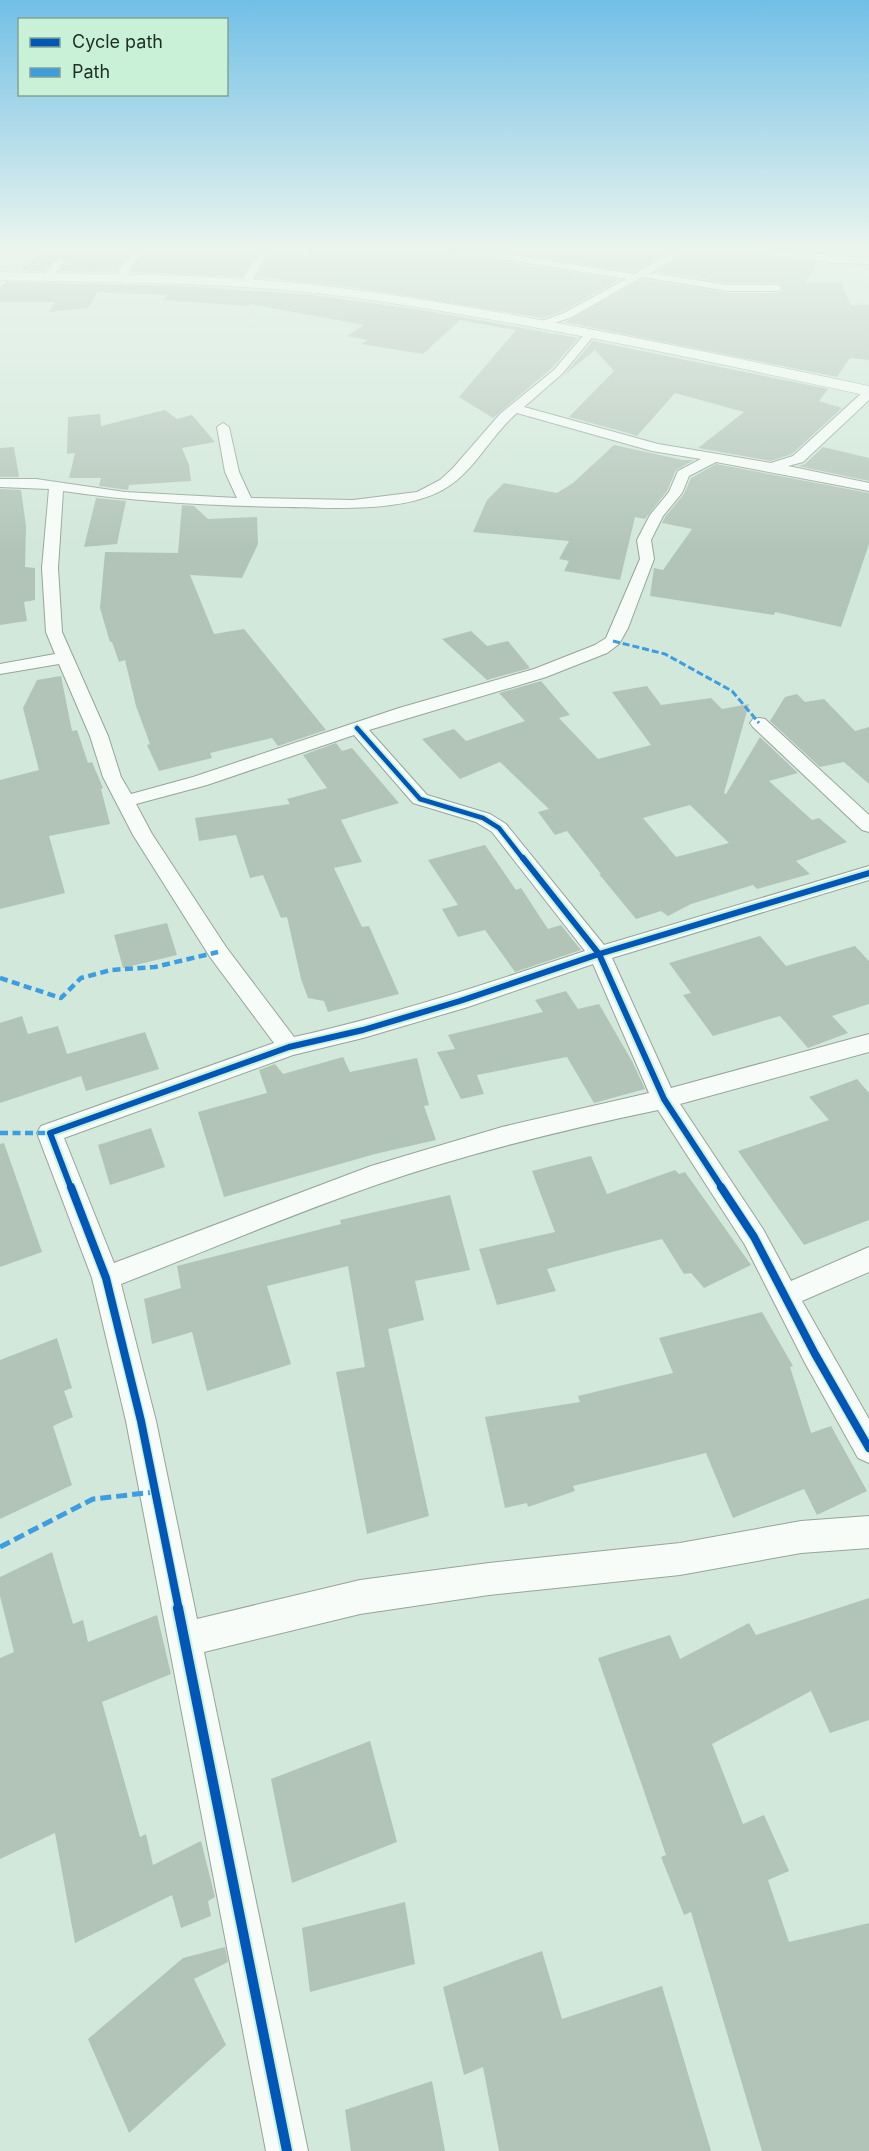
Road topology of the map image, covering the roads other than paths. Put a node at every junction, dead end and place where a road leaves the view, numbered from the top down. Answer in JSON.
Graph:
{"nodes":[{"id":1,"x":576,"y":350,"type":"edge"},
{"id":2,"x":682,"y":350,"type":"edge"},
{"id":3,"x":869,"y":392,"type":"edge"},
{"id":4,"x":514,"y":408,"type":"junction"},
{"id":5,"x":223,"y":427,"type":"dead end"},
{"id":6,"x":712,"y":459,"type":"junction"},
{"id":7,"x":798,"y":466,"type":"junction"},
{"id":8,"x":0,"y":483,"type":"edge"},
{"id":9,"x":56,"y":487,"type":"junction"},
{"id":10,"x":869,"y":487,"type":"edge"},
{"id":11,"x":246,"y":503,"type":"junction"},
{"id":12,"x":63,"y":658,"type":"junction"},
{"id":13,"x":0,"y":669,"type":"edge"},
{"id":14,"x":759,"y":723,"type":"dead end"},
{"id":15,"x":357,"y":728,"type":"junction"},
{"id":16,"x":126,"y":801,"type":"junction"},
{"id":17,"x":869,"y":826,"type":"edge"},
{"id":18,"x":869,"y":873,"type":"edge"},
{"id":19,"x":599,"y":954,"type":"junction"},
{"id":20,"x":869,"y":1043,"type":"edge"},
{"id":21,"x":289,"y":1047,"type":"junction"},
{"id":22,"x":663,"y":1099,"type":"junction"},
{"id":23,"x":869,"y":1259,"type":"edge"},
{"id":24,"x":106,"y":1278,"type":"junction"},
{"id":25,"x":785,"y":1296,"type":"junction"},
{"id":26,"x":869,"y":1448,"type":"edge"},
{"id":27,"x":869,"y":1532,"type":"edge"},
{"id":28,"x":186,"y":1639,"type":"junction"},
{"id":29,"x":286,"y":2151,"type":"edge"}],
"edges":[{"from":1,"to":4,"type":"street"},
{"from":2,"to":3,"type":"street"},
{"from":3,"to":7,"type":"street"},
{"from":4,"to":6,"type":"street"},
{"from":4,"to":11,"type":"street"},
{"from":5,"to":11,"type":"street"},
{"from":6,"to":7,"type":"street"},
{"from":6,"to":15,"type":"street"},
{"from":7,"to":10,"type":"street"},
{"from":8,"to":9,"type":"street"},
{"from":9,"to":11,"type":"street"},
{"from":9,"to":12,"type":"street"},
{"from":12,"to":13,"type":"street"},
{"from":12,"to":16,"type":"street"},
{"from":14,"to":17,"type":"street"},
{"from":15,"to":16,"type":"street"},
{"from":15,"to":19,"type":"street"},
{"from":16,"to":21,"type":"street"},
{"from":18,"to":19,"type":"street"},
{"from":19,"to":21,"type":"street"},
{"from":19,"to":22,"type":"street"},
{"from":20,"to":22,"type":"street"},
{"from":21,"to":24,"type":"street"},
{"from":22,"to":24,"type":"street"},
{"from":22,"to":25,"type":"street"},
{"from":23,"to":25,"type":"street"},
{"from":24,"to":28,"type":"street"},
{"from":25,"to":26,"type":"street"},
{"from":27,"to":28,"type":"street"},
{"from":28,"to":29,"type":"street"}]}
